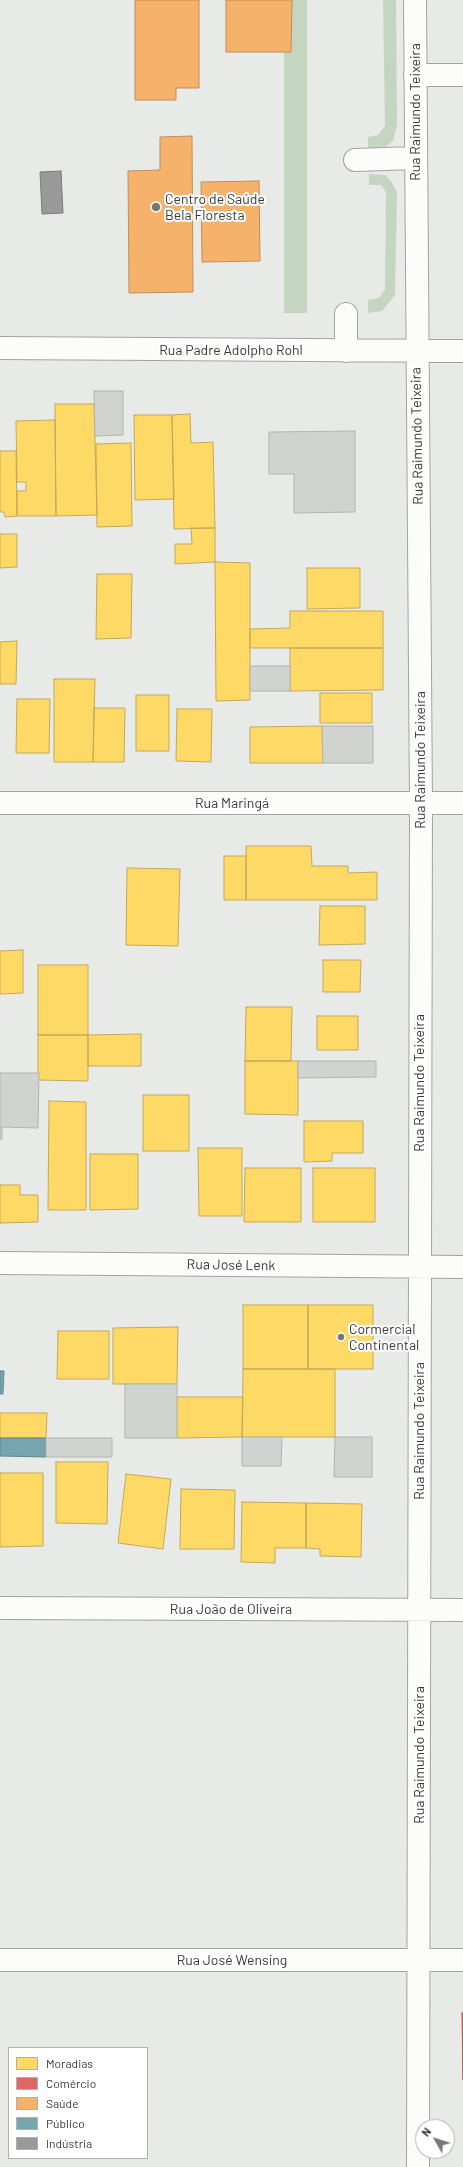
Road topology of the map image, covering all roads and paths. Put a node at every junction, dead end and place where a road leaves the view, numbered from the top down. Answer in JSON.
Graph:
{"nodes":[{"id":1,"x":415,"y":0,"type":"edge"},
{"id":2,"x":415,"y":75,"type":"junction"},
{"id":3,"x":463,"y":75,"type":"edge"},
{"id":4,"x":415,"y":158,"type":"junction"},
{"id":5,"x":355,"y":160,"type":"dead end"},
{"id":6,"x":346,"y":314,"type":"dead end"},
{"id":7,"x":0,"y":348,"type":"edge"},
{"id":8,"x":346,"y":351,"type":"junction"},
{"id":9,"x":416,"y":351,"type":"junction"},
{"id":10,"x":463,"y":351,"type":"edge"},
{"id":11,"x":0,"y":803,"type":"edge"},
{"id":12,"x":421,"y":803,"type":"junction"},
{"id":13,"x":463,"y":803,"type":"edge"},
{"id":14,"x":0,"y":1263,"type":"edge"},
{"id":15,"x":418,"y":1266,"type":"junction"},
{"id":16,"x":463,"y":1267,"type":"edge"},
{"id":17,"x":0,"y":1608,"type":"edge"},
{"id":18,"x":420,"y":1610,"type":"junction"},
{"id":19,"x":463,"y":1610,"type":"edge"},
{"id":20,"x":0,"y":1960,"type":"edge"},
{"id":21,"x":418,"y":1960,"type":"junction"},
{"id":22,"x":463,"y":1960,"type":"edge"},
{"id":23,"x":418,"y":2167,"type":"edge"}],
"edges":[{"from":1,"to":2,"type":"street","name":"Rua Raimundo Teixeira"},
{"from":2,"to":3,"type":"street"},
{"from":2,"to":4,"type":"street","name":"Rua Raimundo Teixeira"},
{"from":4,"to":5,"type":"street"},
{"from":4,"to":9,"type":"street","name":"Rua Raimundo Teixeira"},
{"from":6,"to":8,"type":"street"},
{"from":7,"to":8,"type":"street","name":"Rua Padre Adolpho Rohl"},
{"from":8,"to":9,"type":"street","name":"Rua Padre Adolpho Rohl"},
{"from":9,"to":10,"type":"street","name":"Rua Padre Adolpho Rohl"},
{"from":9,"to":12,"type":"street","name":"Rua Raimundo Teixeira"},
{"from":11,"to":12,"type":"street","name":"Rua Maringá"},
{"from":12,"to":13,"type":"street","name":"Rua Maringá"},
{"from":12,"to":15,"type":"street","name":"Rua Raimundo Teixeira"},
{"from":14,"to":15,"type":"street","name":"Rua José Lenk"},
{"from":15,"to":16,"type":"street","name":"Rua José Lenk"},
{"from":15,"to":18,"type":"street","name":"Rua Raimundo Teixeira"},
{"from":17,"to":18,"type":"street","name":"Rua João de Oliveira"},
{"from":18,"to":19,"type":"street","name":"Rua João de Oliveira"},
{"from":18,"to":21,"type":"street","name":"Rua Raimundo Teixeira"},
{"from":20,"to":21,"type":"street","name":"Rua José Wensing"},
{"from":21,"to":22,"type":"street","name":"Rua José Wensing"},
{"from":21,"to":23,"type":"street","name":"Rua Raimundo Teixeira"}]}
